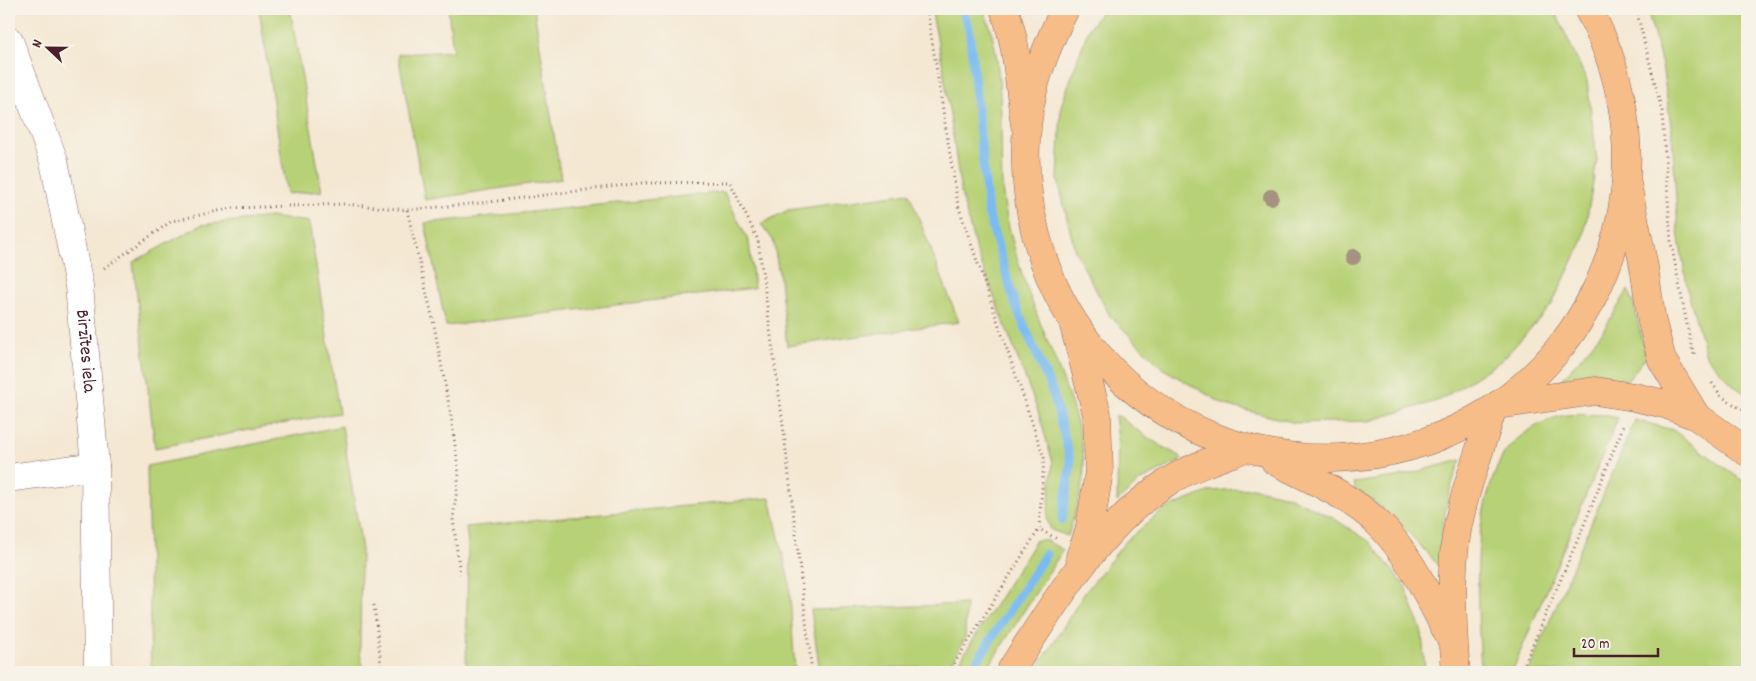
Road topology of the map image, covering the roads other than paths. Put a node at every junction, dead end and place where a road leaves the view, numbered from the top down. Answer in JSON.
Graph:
{"nodes":[{"id":1,"x":1004,"y":9,"type":"edge"},
{"id":2,"x":1065,"y":9,"type":"edge"},
{"id":3,"x":1588,"y":9,"type":"edge"},
{"id":4,"x":9,"y":41,"type":"edge"},
{"id":5,"x":1026,"y":134,"type":"junction"},
{"id":6,"x":1627,"y":184,"type":"junction"},
{"id":7,"x":1073,"y":322,"type":"junction"},
{"id":8,"x":1495,"y":408,"type":"junction"},
{"id":9,"x":1696,"y":416,"type":"junction"},
{"id":10,"x":1251,"y":450,"type":"junction"},
{"id":11,"x":1747,"y":452,"type":"edge"},
{"id":12,"x":95,"y":466,"type":"junction"},
{"id":13,"x":9,"y":478,"type":"edge"},
{"id":14,"x":1064,"y":589,"type":"junction"},
{"id":15,"x":1454,"y":643,"type":"junction"},
{"id":16,"x":98,"y":672,"type":"edge"},
{"id":17,"x":1010,"y":672,"type":"edge"},
{"id":18,"x":1456,"y":672,"type":"edge"}],
"edges":[{"from":1,"to":5,"type":"main road"},
{"from":2,"to":5,"type":"main road"},
{"from":3,"to":6,"type":"main road"},
{"from":4,"to":12,"type":"street","name":"Birzītes iela"},
{"from":5,"to":7,"type":"main road"},
{"from":6,"to":8,"type":"main road"},
{"from":6,"to":9,"type":"main road"},
{"from":7,"to":10,"type":"main road"},
{"from":7,"to":14,"type":"main road"},
{"from":8,"to":9,"type":"main road"},
{"from":8,"to":10,"type":"main road"},
{"from":8,"to":15,"type":"main road"},
{"from":9,"to":11,"type":"main road"},
{"from":10,"to":14,"type":"main road"},
{"from":10,"to":15,"type":"main road"},
{"from":12,"to":13,"type":"street"},
{"from":12,"to":16,"type":"street","name":"Birzītes iela"},
{"from":14,"to":17,"type":"main road"},
{"from":15,"to":18,"type":"main road"}]}
